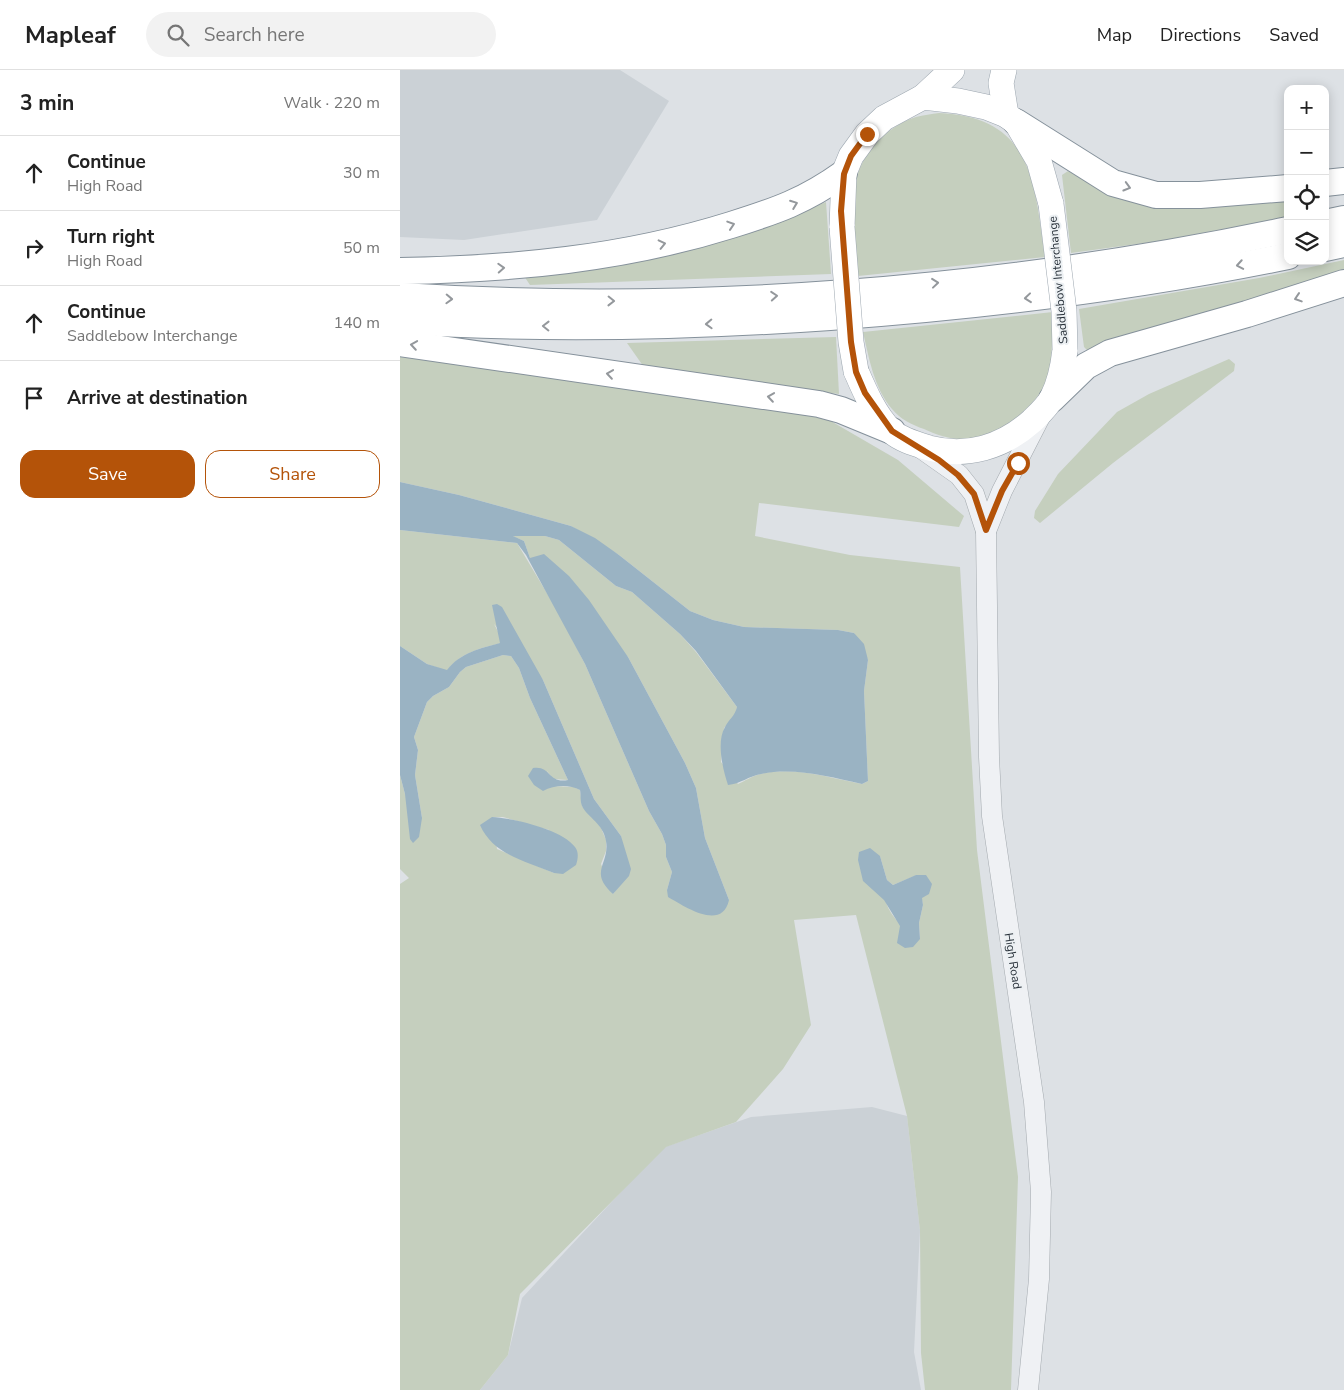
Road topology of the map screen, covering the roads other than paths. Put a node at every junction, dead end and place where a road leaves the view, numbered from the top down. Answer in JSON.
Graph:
{"nodes":[{"id":1,"x":952,"y":70,"type":"edge"},
{"id":2,"x":1004,"y":70,"type":"edge"},
{"id":3,"x":923,"y":97,"type":"junction"},
{"id":4,"x":1011,"y":118,"type":"junction"},
{"id":5,"x":844,"y":174,"type":"junction"},
{"id":6,"x":1344,"y":181,"type":"edge"},
{"id":7,"x":1329,"y":183,"type":"edge"},
{"id":8,"x":1284,"y":188,"type":"edge"},
{"id":9,"x":1344,"y":219,"type":"edge"},
{"id":10,"x":1329,"y":222,"type":"edge"},
{"id":11,"x":1284,"y":231,"type":"edge"},
{"id":12,"x":1344,"y":244,"type":"edge"},
{"id":13,"x":1329,"y":247,"type":"edge"},
{"id":14,"x":1284,"y":257,"type":"edge"},
{"id":15,"x":400,"y":272,"type":"edge"},
{"id":16,"x":1344,"y":283,"type":"edge"},
{"id":17,"x":400,"y":296,"type":"edge"},
{"id":18,"x":400,"y":321,"type":"edge"},
{"id":19,"x":400,"y":343,"type":"edge"},
{"id":20,"x":1048,"y":405,"type":"junction"},
{"id":21,"x":902,"y":437,"type":"junction"},
{"id":22,"x":986,"y":539,"type":"junction"},
{"id":23,"x":1028,"y":1390,"type":"edge"}],
"edges":[{"from":1,"to":3,"type":"main road"},
{"from":2,"to":4,"type":"main road"},
{"from":3,"to":4,"type":"main road"},
{"from":3,"to":5,"type":"main road"},
{"from":4,"to":8,"type":"highway","one_way":true},
{"from":4,"to":20,"type":"main road","name":"Saddlebow Interchange","bridge":true},
{"from":15,"to":5,"type":"highway","one_way":true},
{"from":5,"to":21,"type":"main road","bridge":true},
{"from":6,"to":7,"type":"highway"},
{"from":9,"to":10,"type":"highway"},
{"from":17,"to":11,"type":"highway","one_way":true},
{"from":12,"to":13,"type":"highway"},
{"from":14,"to":18,"type":"highway","one_way":true},
{"from":16,"to":20,"type":"highway","one_way":true},
{"from":21,"to":19,"type":"highway","one_way":true},
{"from":20,"to":21,"type":"main road","name":"Saddlebow Interchange"},
{"from":20,"to":22,"type":"street","name":"High Road"},
{"from":21,"to":22,"type":"street","name":"High Road"},
{"from":22,"to":23,"type":"street","name":"High Road"}]}
